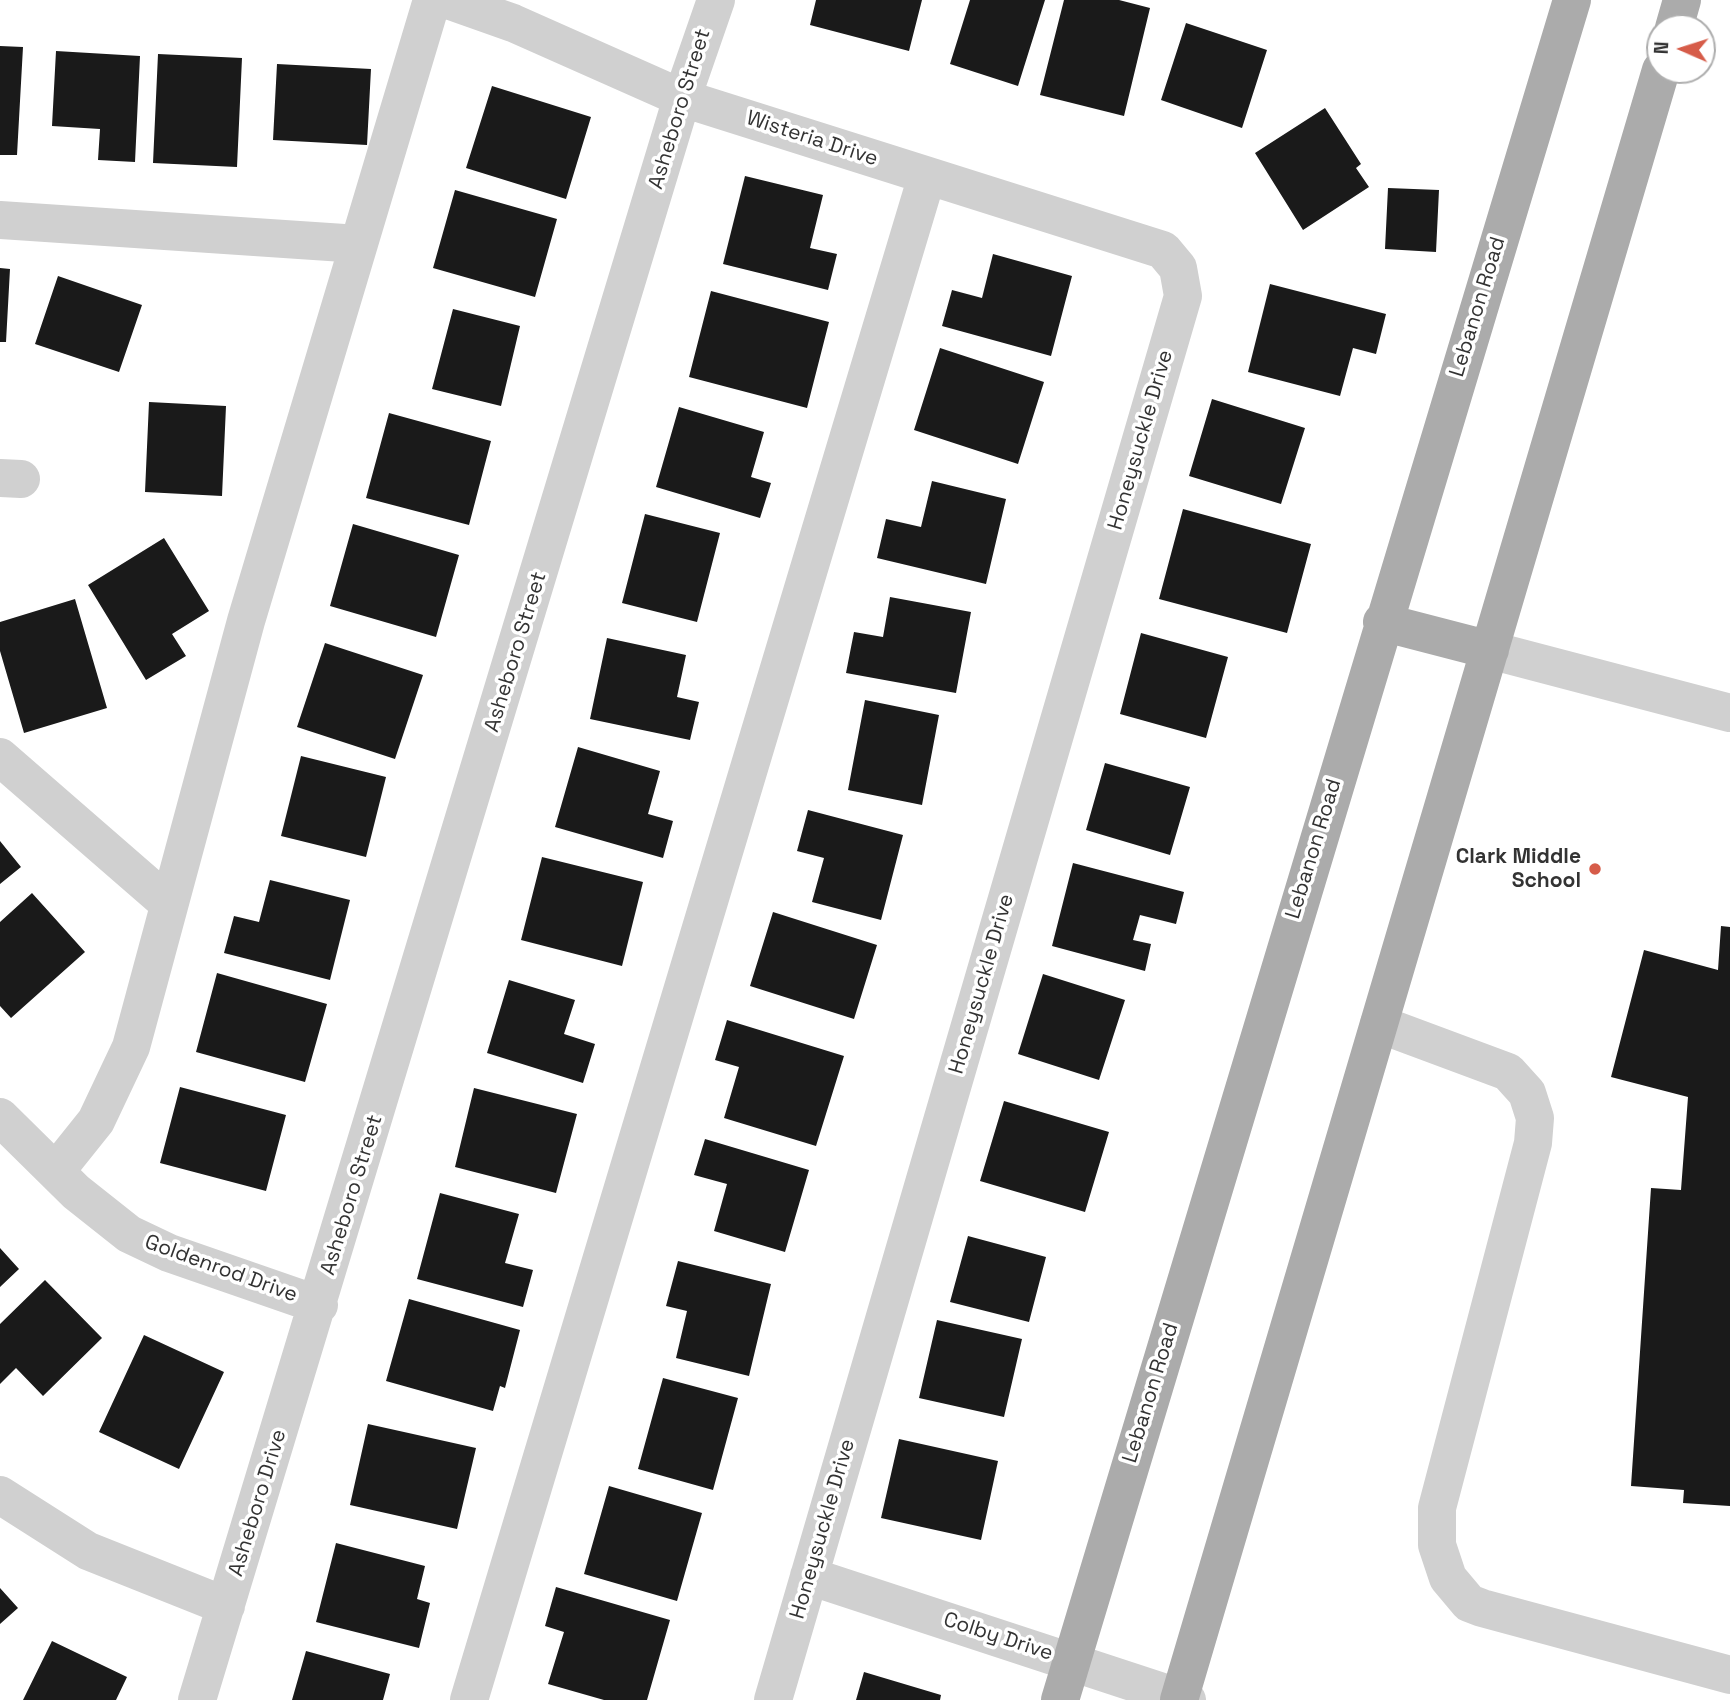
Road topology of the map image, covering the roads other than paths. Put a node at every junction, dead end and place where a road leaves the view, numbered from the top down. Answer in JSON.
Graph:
{"nodes":[{"id":1,"x":432,"y":0,"type":"edge"},
{"id":2,"x":448,"y":0,"type":"edge"},
{"id":3,"x":716,"y":0,"type":"edge"},
{"id":4,"x":1572,"y":0,"type":"edge"},
{"id":5,"x":1657,"y":84,"type":"edge"},
{"id":6,"x":682,"y":98,"type":"junction"},
{"id":7,"x":927,"y":176,"type":"junction"},
{"id":8,"x":0,"y":220,"type":"edge"},
{"id":9,"x":359,"y":244,"type":"junction"},
{"id":10,"x":1178,"y":268,"type":"joint"},
{"id":11,"x":1382,"y":622,"type":"junction"},
{"id":12,"x":1490,"y":650,"type":"junction"},
{"id":13,"x":1730,"y":713,"type":"edge"},
{"id":14,"x":0,"y":757,"type":"edge"},
{"id":15,"x":169,"y":904,"type":"junction"},
{"id":16,"x":1379,"y":1024,"type":"junction"},
{"id":17,"x":0,"y":1117,"type":"edge"},
{"id":18,"x":56,"y":1171,"type":"junction"},
{"id":19,"x":319,"y":1305,"type":"junction"},
{"id":20,"x":0,"y":1495,"type":"edge"},
{"id":21,"x":809,"y":1576,"type":"junction"},
{"id":22,"x":226,"y":1606,"type":"junction"},
{"id":23,"x":1071,"y":1661,"type":"junction"},
{"id":24,"x":1730,"y":1675,"type":"edge"},
{"id":25,"x":1182,"y":1699,"type":"edge"},
{"id":26,"x":197,"y":1700,"type":"edge"},
{"id":27,"x":468,"y":1700,"type":"edge"},
{"id":28,"x":773,"y":1700,"type":"edge"},
{"id":29,"x":1060,"y":1700,"type":"edge"}],
"edges":[{"from":1,"to":9,"type":"street"},
{"from":2,"to":6,"type":"street","name":"Wisteria Drive"},
{"from":3,"to":6,"type":"street","name":"Asheboro Street"},
{"from":4,"to":11,"type":"main road","name":"Lebanon Road"},
{"from":5,"to":12,"type":"main road"},
{"from":6,"to":7,"type":"street","name":"Wisteria Drive"},
{"from":6,"to":19,"type":"street","name":"Asheboro Street"},
{"from":7,"to":10,"type":"street","name":"Wisteria Drive"},
{"from":7,"to":27,"type":"street"},
{"from":8,"to":9,"type":"street"},
{"from":9,"to":15,"type":"street"},
{"from":10,"to":21,"type":"street","name":"Honeysuckle Drive"},
{"from":11,"to":12,"type":"main road"},
{"from":11,"to":23,"type":"main road","name":"Lebanon Road"},
{"from":12,"to":13,"type":"street"},
{"from":12,"to":16,"type":"main road"},
{"from":14,"to":15,"type":"street"},
{"from":15,"to":18,"type":"street"},
{"from":16,"to":24,"type":"street"},
{"from":16,"to":25,"type":"main road"},
{"from":17,"to":18,"type":"street","name":"Goldenrod Drive"},
{"from":18,"to":19,"type":"street","name":"Goldenrod Drive"},
{"from":19,"to":22,"type":"street","name":"Asheboro Drive"},
{"from":20,"to":22,"type":"street"},
{"from":21,"to":23,"type":"street","name":"Colby Drive"},
{"from":21,"to":28,"type":"street","name":"Honeysuckle Drive"},
{"from":22,"to":26,"type":"street","name":"Asheboro Drive"},
{"from":23,"to":25,"type":"street","name":"Colby Drive"},
{"from":23,"to":29,"type":"main road","name":"Lebanon Road"}]}
